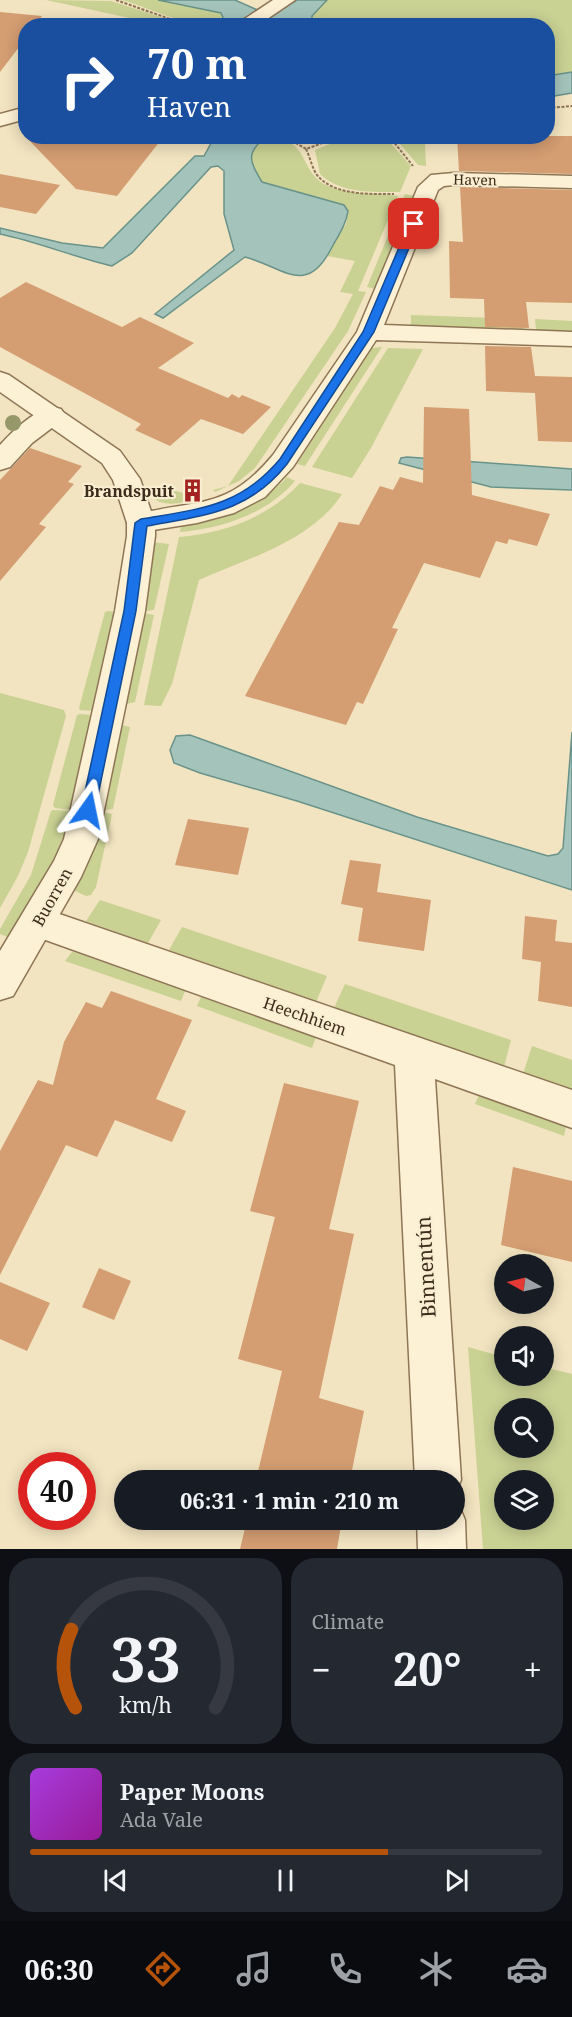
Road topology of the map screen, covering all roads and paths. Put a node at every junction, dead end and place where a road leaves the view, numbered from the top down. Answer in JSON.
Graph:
{"nodes":[{"id":1,"x":116,"y":0,"type":"edge"},
{"id":2,"x":286,"y":0,"type":"edge"},
{"id":3,"x":167,"y":18,"type":"edge"},
{"id":4,"x":256,"y":18,"type":"edge"},
{"id":5,"x":572,"y":106,"type":"edge"},
{"id":6,"x":555,"y":107,"type":"edge"},
{"id":7,"x":18,"y":115,"type":"edge"},
{"id":8,"x":0,"y":120,"type":"edge"},
{"id":9,"x":298,"y":144,"type":"edge"},
{"id":10,"x":320,"y":144,"type":"edge"},
{"id":11,"x":395,"y":144,"type":"edge"},
{"id":12,"x":306,"y":149,"type":"junction"},
{"id":13,"x":414,"y":167,"type":"dead end"},
{"id":14,"x":572,"y":182,"type":"edge"},
{"id":15,"x":397,"y":194,"type":"dead end"},
{"id":16,"x":369,"y":332,"type":"junction"},
{"id":17,"x":572,"y":339,"type":"edge"},
{"id":18,"x":0,"y":380,"type":"edge"},
{"id":19,"x":52,"y":416,"type":"junction"},
{"id":20,"x":0,"y":461,"type":"edge"},
{"id":21,"x":141,"y":523,"type":"junction"},
{"id":22,"x":39,"y":922,"type":"junction"},
{"id":23,"x":0,"y":984,"type":"edge"},
{"id":24,"x":414,"y":1054,"type":"junction"},
{"id":25,"x":572,"y":1109,"type":"edge"},
{"id":26,"x":437,"y":1470,"type":"edge"},
{"id":27,"x":441,"y":1530,"type":"edge"},
{"id":28,"x":442,"y":1549,"type":"edge"}],
"edges":[{"from":1,"to":3,"type":"path"},
{"from":2,"to":4,"type":"street"},
{"from":5,"to":6,"type":"path"},
{"from":7,"to":8,"type":"street"},
{"from":9,"to":12,"type":"path"},
{"from":10,"to":12,"type":"path"},
{"from":11,"to":13,"type":"path"},
{"from":12,"to":15,"type":"path"},
{"from":14,"to":16,"type":"street","name":"Haven"},
{"from":16,"to":17,"type":"street"},
{"from":16,"to":21,"type":"street","name":"Haven"},
{"from":18,"to":19,"type":"street","name":"Buorren"},
{"from":19,"to":20,"type":"street"},
{"from":19,"to":21,"type":"street","name":"Buorren"},
{"from":21,"to":22,"type":"street","name":"Buorren"},
{"from":22,"to":23,"type":"street","name":"Buorren"},
{"from":22,"to":24,"type":"street","name":"Heechhiem"},
{"from":24,"to":25,"type":"street","name":"Heechhiem"},
{"from":24,"to":26,"type":"street","name":"Binnentún"},
{"from":27,"to":28,"type":"street"}]}
